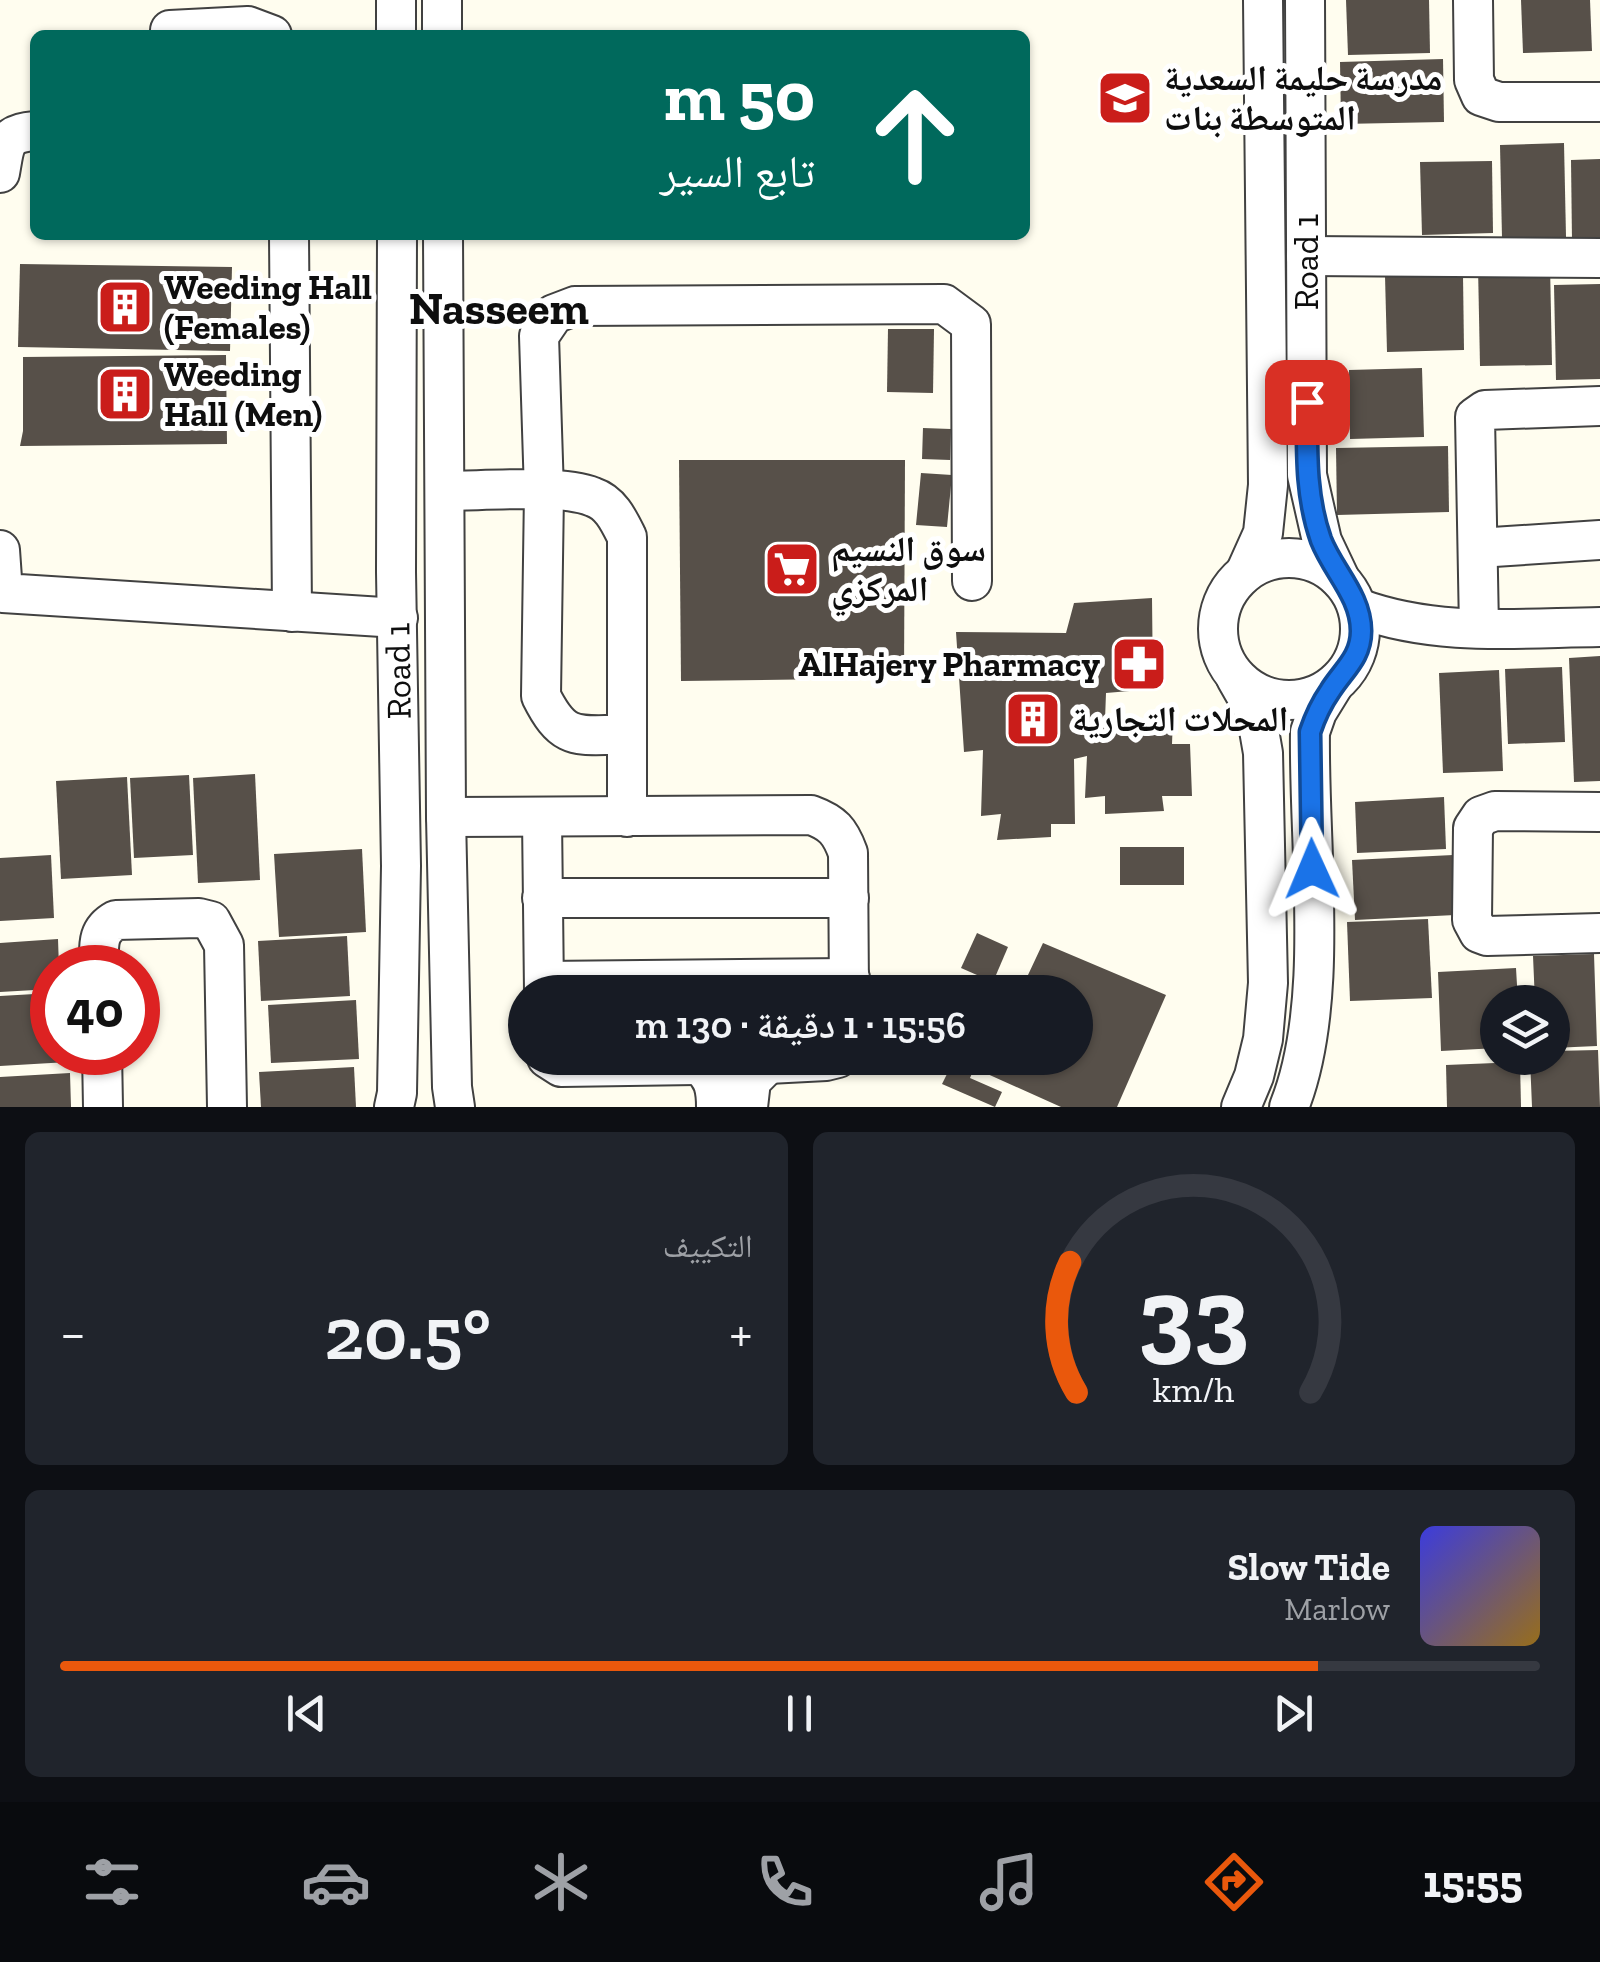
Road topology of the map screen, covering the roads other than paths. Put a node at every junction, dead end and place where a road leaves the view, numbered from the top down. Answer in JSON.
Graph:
{"nodes":[{"id":1,"x":396,"y":0,"type":"edge"},
{"id":2,"x":442,"y":0,"type":"edge"},
{"id":3,"x":1263,"y":0,"type":"edge"},
{"id":4,"x":1304,"y":0,"type":"edge"},
{"id":5,"x":1473,"y":0,"type":"edge"},
{"id":6,"x":170,"y":30,"type":"dead end"},
{"id":7,"x":259,"y":30,"type":"edge"},
{"id":8,"x":396,"y":30,"type":"edge"},
{"id":9,"x":442,"y":30,"type":"edge"},
{"id":10,"x":1600,"y":102,"type":"edge"},
{"id":11,"x":30,"y":132,"type":"edge"},
{"id":12,"x":0,"y":173,"type":"edge"},
{"id":13,"x":289,"y":240,"type":"edge"},
{"id":14,"x":397,"y":240,"type":"edge"},
{"id":15,"x":443,"y":240,"type":"edge"},
{"id":16,"x":1306,"y":256,"type":"junction"},
{"id":17,"x":1600,"y":258,"type":"edge"},
{"id":18,"x":1600,"y":406,"type":"edge"},
{"id":19,"x":445,"y":491,"type":"junction"},
{"id":20,"x":544,"y":492,"type":"junction"},
{"id":21,"x":1600,"y":540,"type":"edge"},
{"id":22,"x":1478,"y":548,"type":"junction"},
{"id":23,"x":0,"y":550,"type":"edge"},
{"id":24,"x":1245,"y":573,"type":"junction"},
{"id":25,"x":972,"y":581,"type":"dead end"},
{"id":26,"x":1349,"y":594,"type":"junction"},
{"id":27,"x":2,"y":595,"type":"edge"},
{"id":28,"x":292,"y":612,"type":"junction"},
{"id":29,"x":398,"y":618,"type":"junction"},
{"id":30,"x":1600,"y":626,"type":"edge"},
{"id":31,"x":1464,"y":628,"type":"junction"},
{"id":32,"x":1235,"y":676,"type":"junction"},
{"id":33,"x":1339,"y":680,"type":"junction"},
{"id":34,"x":627,"y":736,"type":"junction"},
{"id":35,"x":1600,"y":812,"type":"edge"},
{"id":36,"x":626,"y":817,"type":"junction"},
{"id":37,"x":446,"y":818,"type":"junction"},
{"id":38,"x":542,"y":818,"type":"junction"},
{"id":39,"x":542,"y":898,"type":"junction"},
{"id":40,"x":849,"y":898,"type":"junction"},
{"id":41,"x":1600,"y":933,"type":"edge"},
{"id":42,"x":98,"y":945,"type":"edge"},
{"id":43,"x":544,"y":975,"type":"edge"},
{"id":44,"x":849,"y":975,"type":"edge"},
{"id":45,"x":102,"y":1075,"type":"edge"},
{"id":46,"x":711,"y":1075,"type":"edge"},
{"id":47,"x":758,"y":1075,"type":"edge"},
{"id":48,"x":103,"y":1107,"type":"edge"},
{"id":49,"x":227,"y":1107,"type":"edge"},
{"id":50,"x":394,"y":1107,"type":"edge"},
{"id":51,"x":455,"y":1107,"type":"edge"},
{"id":52,"x":716,"y":1107,"type":"edge"},
{"id":53,"x":748,"y":1107,"type":"edge"},
{"id":54,"x":1240,"y":1107,"type":"edge"},
{"id":55,"x":1288,"y":1107,"type":"edge"}],
"edges":[{"from":1,"to":8,"type":"street"},
{"from":2,"to":9,"type":"street"},
{"from":3,"to":24,"type":"street","name":"Road 1"},
{"from":4,"to":16,"type":"street","name":"Road 1"},
{"from":5,"to":10,"type":"street"},
{"from":6,"to":7,"type":"street"},
{"from":11,"to":12,"type":"street"},
{"from":13,"to":28,"type":"street"},
{"from":14,"to":29,"type":"street","name":"Road 1"},
{"from":15,"to":19,"type":"street","name":"Road 1"},
{"from":16,"to":17,"type":"street"},
{"from":16,"to":26,"type":"street","name":"Road 1"},
{"from":18,"to":22,"type":"street"},
{"from":19,"to":20,"type":"street"},
{"from":19,"to":37,"type":"street","name":"Road 1"},
{"from":20,"to":25,"type":"street"},
{"from":20,"to":34,"type":"street"},
{"from":20,"to":34,"type":"street"},
{"from":21,"to":22,"type":"street"},
{"from":22,"to":31,"type":"street"},
{"from":23,"to":27,"type":"street"},
{"from":24,"to":26,"type":"street"},
{"from":24,"to":32,"type":"street"},
{"from":26,"to":31,"type":"street"},
{"from":26,"to":33,"type":"street"},
{"from":27,"to":28,"type":"street"},
{"from":28,"to":29,"type":"street"},
{"from":29,"to":50,"type":"street","name":"Road 1"},
{"from":30,"to":31,"type":"street"},
{"from":31,"to":33,"type":"street"},
{"from":32,"to":33,"type":"street"},
{"from":32,"to":54,"type":"street"},
{"from":33,"to":55,"type":"street"},
{"from":34,"to":36,"type":"street"},
{"from":35,"to":41,"type":"street"},
{"from":36,"to":38,"type":"street"},
{"from":36,"to":40,"type":"street"},
{"from":37,"to":38,"type":"street"},
{"from":37,"to":51,"type":"street","name":"Road 1"},
{"from":38,"to":39,"type":"street"},
{"from":39,"to":40,"type":"street"},
{"from":39,"to":43,"type":"street"},
{"from":40,"to":44,"type":"street"},
{"from":42,"to":49,"type":"street"},
{"from":45,"to":48,"type":"street"},
{"from":46,"to":52,"type":"street"},
{"from":47,"to":53,"type":"street"}]}
